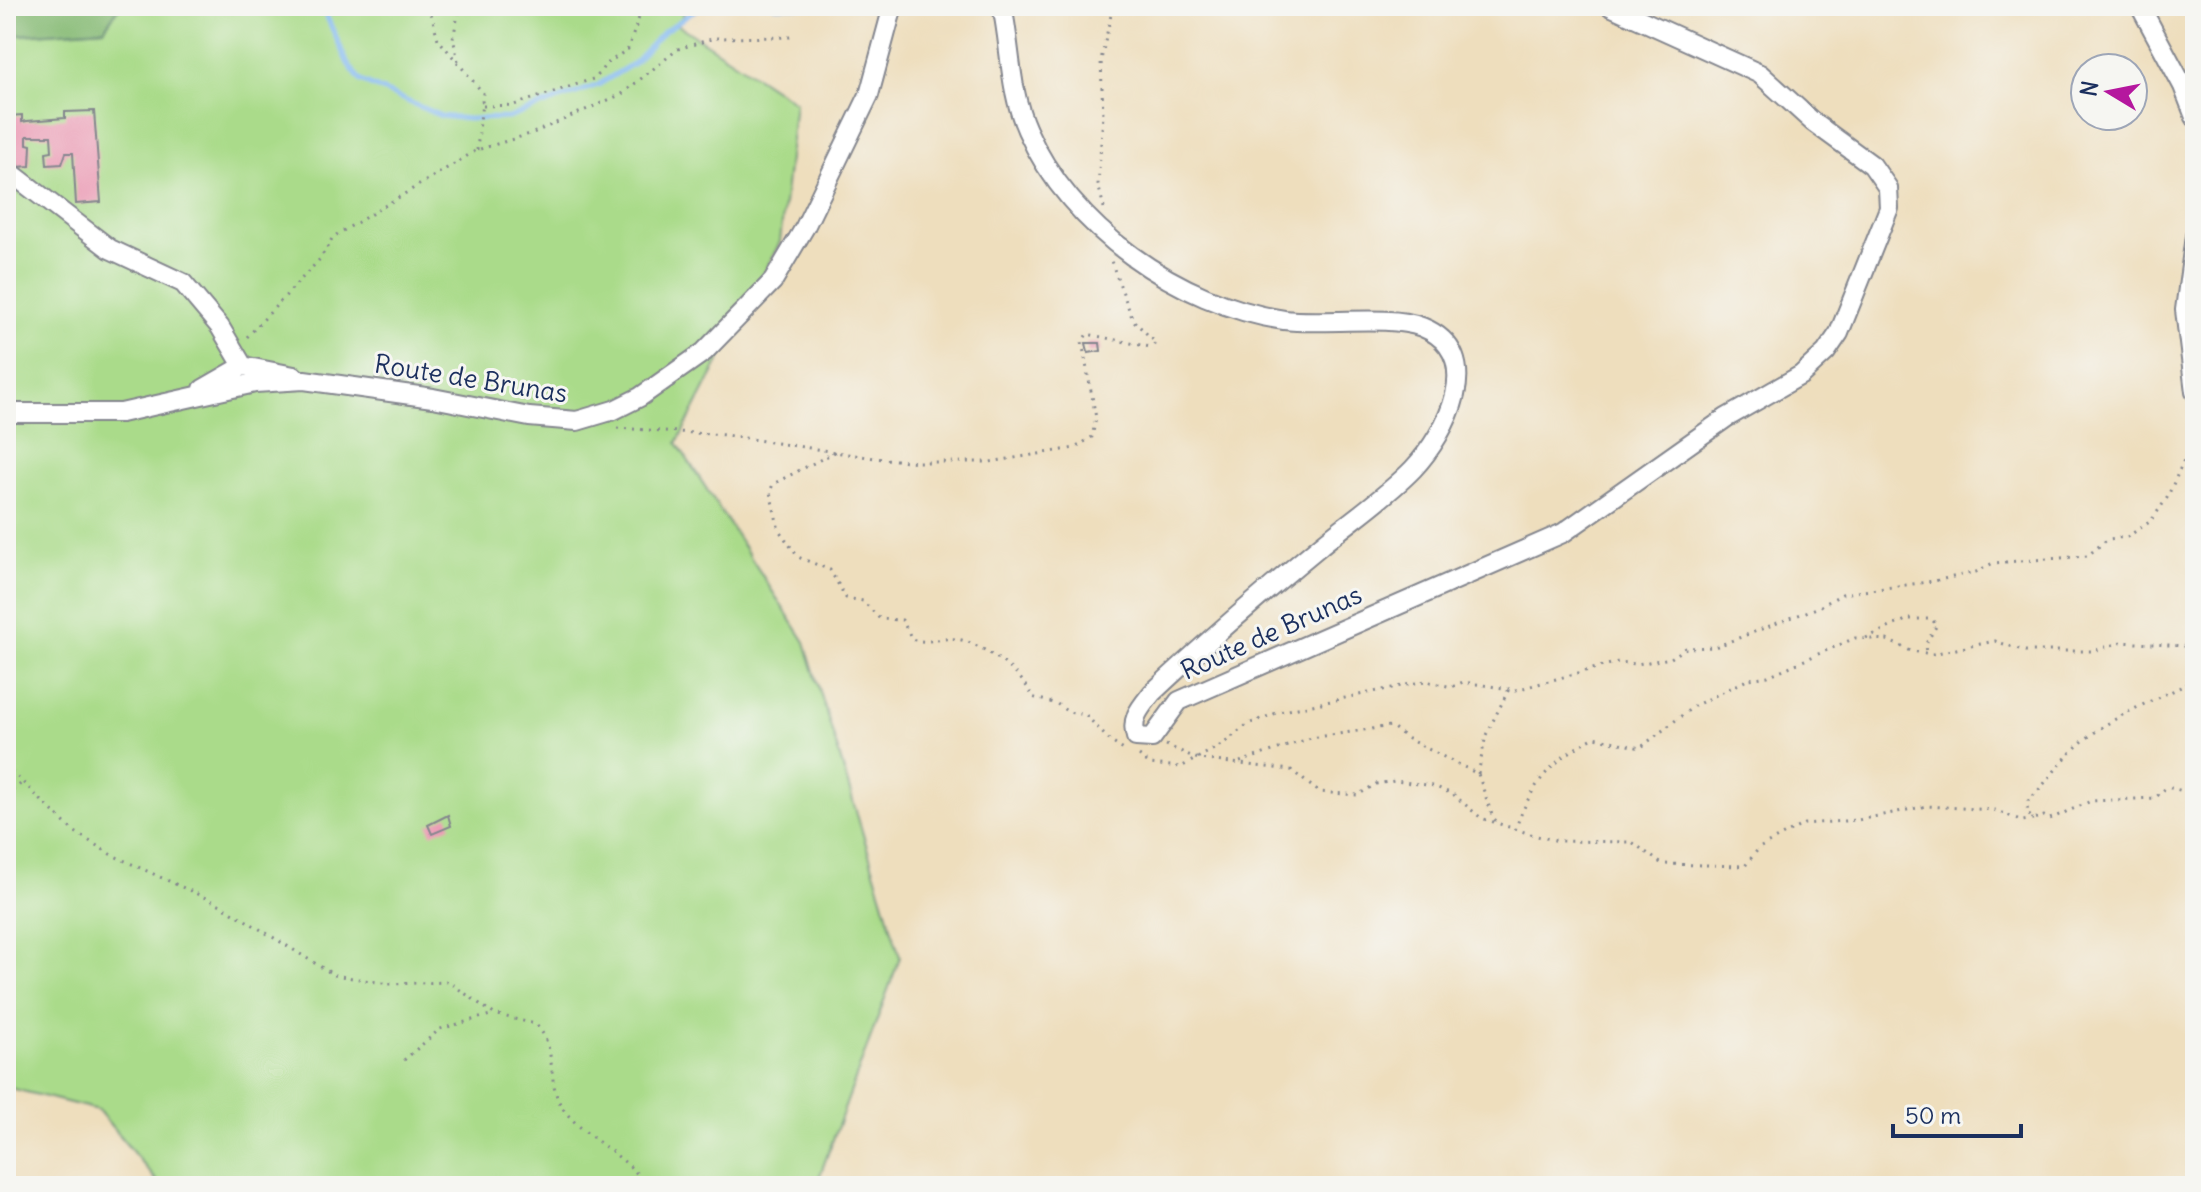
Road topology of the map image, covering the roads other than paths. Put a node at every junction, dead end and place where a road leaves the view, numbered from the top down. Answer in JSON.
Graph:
{"nodes":[{"id":1,"x":893,"y":6,"type":"edge"},
{"id":2,"x":1002,"y":6,"type":"edge"},
{"id":3,"x":1610,"y":6,"type":"edge"},
{"id":4,"x":2140,"y":6,"type":"edge"},
{"id":5,"x":2195,"y":117,"type":"edge"},
{"id":6,"x":6,"y":169,"type":"edge"},
{"id":7,"x":2195,"y":236,"type":"edge"},
{"id":8,"x":240,"y":360,"type":"junction"},
{"id":9,"x":304,"y":380,"type":"junction"},
{"id":10,"x":2195,"y":392,"type":"edge"},
{"id":11,"x":196,"y":395,"type":"junction"},
{"id":12,"x":6,"y":413,"type":"edge"}],
"edges":[{"from":1,"to":9,"type":"street","name":"Route de Brunas"},
{"from":2,"to":3,"type":"street","name":"Route de Brunas"},
{"from":4,"to":5,"type":"street"},
{"from":6,"to":8,"type":"street"},
{"from":7,"to":10,"type":"street"},
{"from":8,"to":9,"type":"street"},
{"from":8,"to":11,"type":"street"},
{"from":9,"to":11,"type":"street","name":"Route de Brunas"},
{"from":11,"to":12,"type":"street","name":"Route de Brunas"}]}
